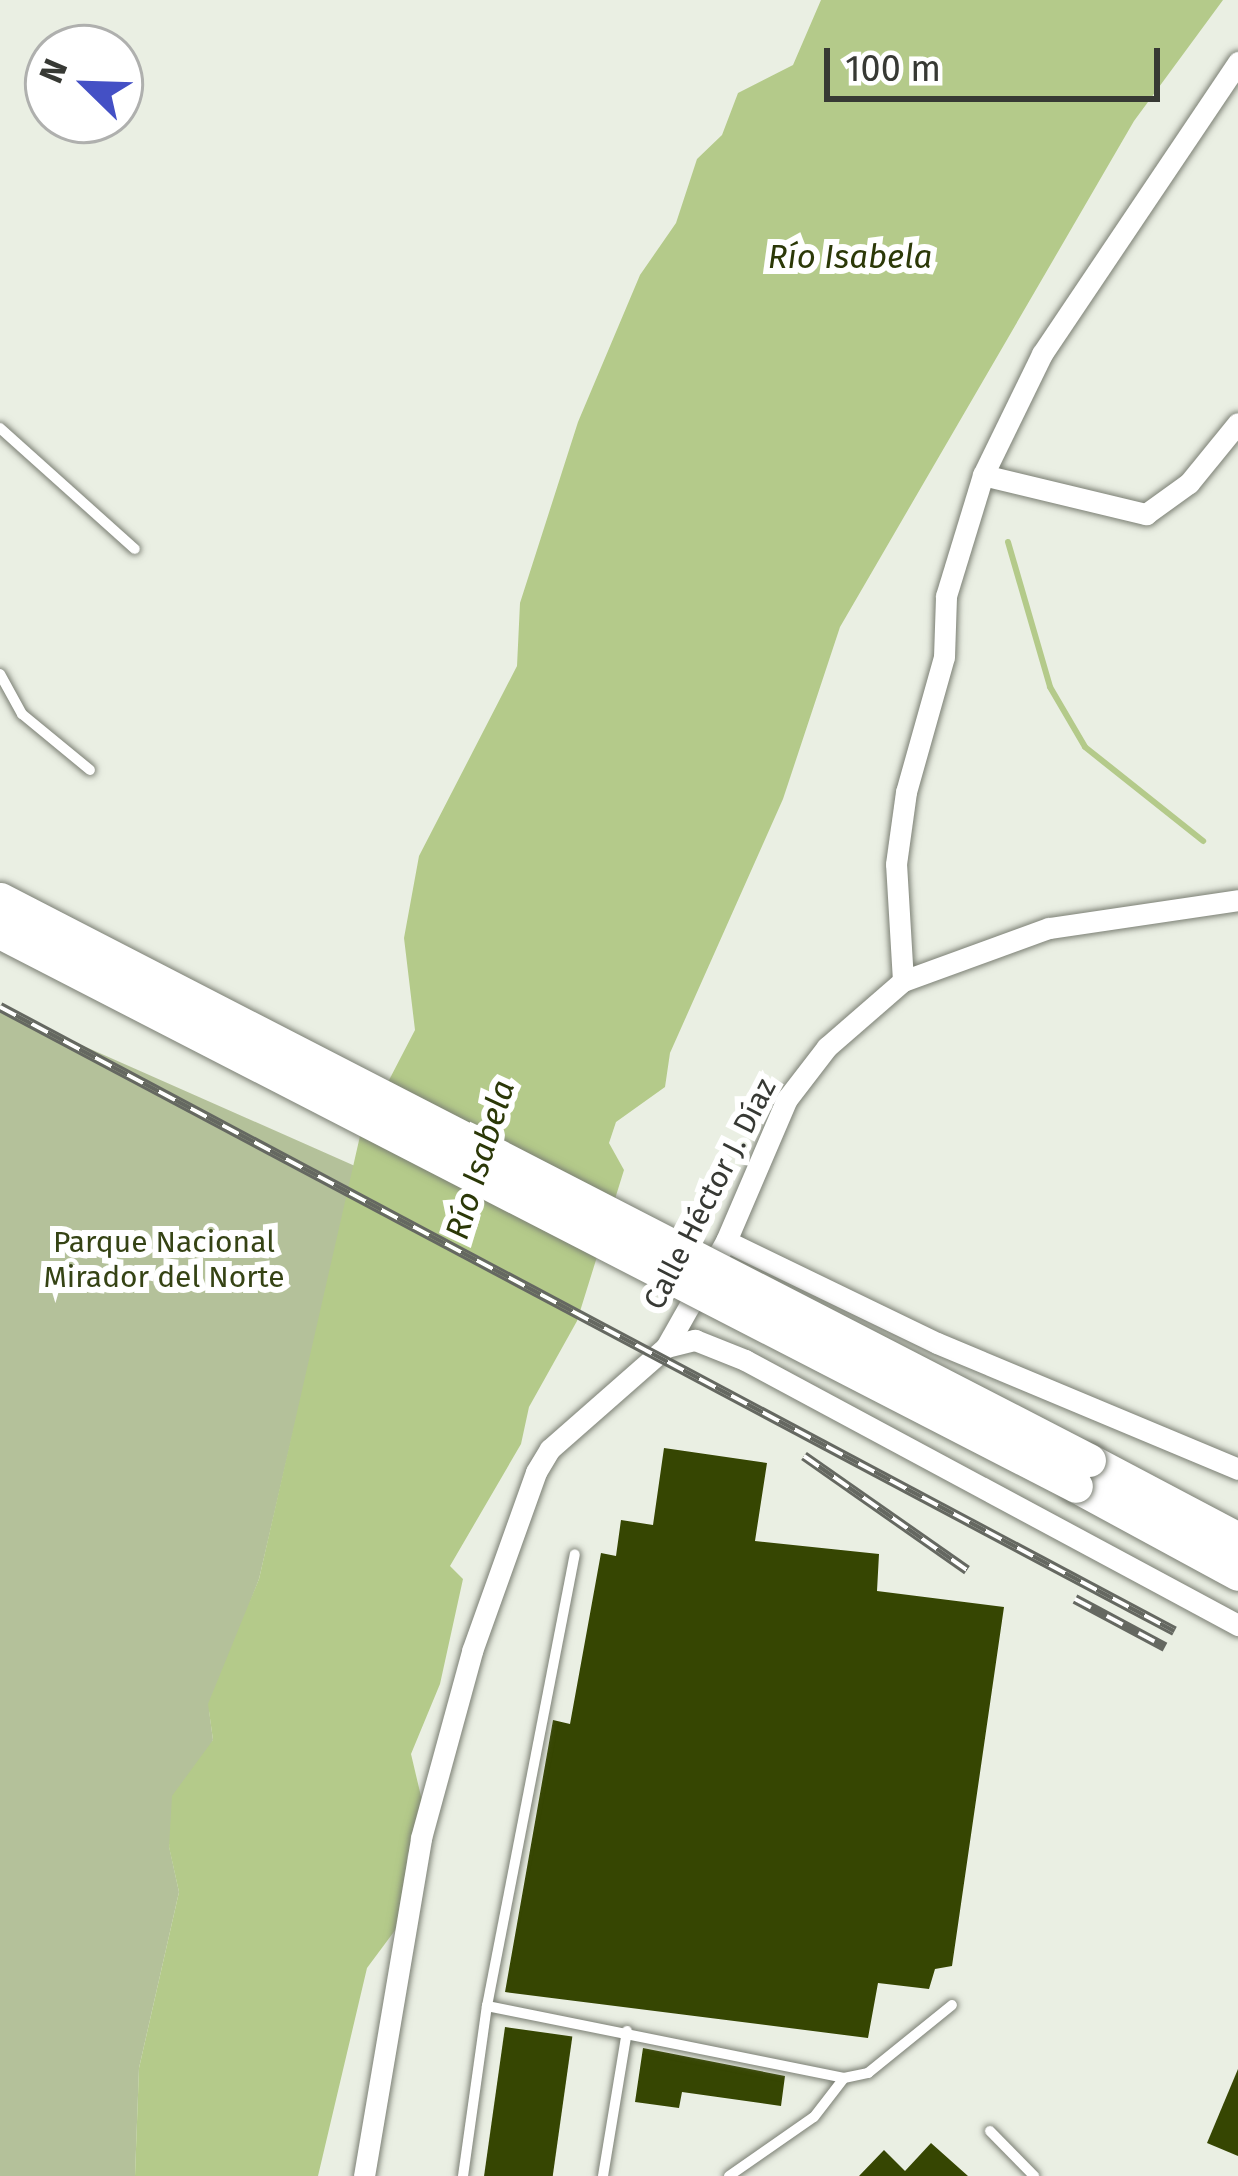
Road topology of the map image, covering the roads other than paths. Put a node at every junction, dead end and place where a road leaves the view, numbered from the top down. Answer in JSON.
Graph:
{"nodes":[{"id":1,"x":1238,"y":62,"type":"edge"},
{"id":2,"x":1221,"y":87,"type":"junction"},
{"id":3,"x":1238,"y":104,"type":"edge"},
{"id":4,"x":1238,"y":423,"type":"edge"},
{"id":5,"x":0,"y":428,"type":"edge"},
{"id":6,"x":983,"y":475,"type":"junction"},
{"id":7,"x":135,"y":550,"type":"dead end"},
{"id":8,"x":0,"y":674,"type":"edge"},
{"id":9,"x":90,"y":770,"type":"dead end"},
{"id":10,"x":0,"y":899,"type":"edge"},
{"id":11,"x":1238,"y":900,"type":"edge"},
{"id":12,"x":0,"y":932,"type":"edge"},
{"id":13,"x":902,"y":981,"type":"junction"},
{"id":14,"x":726,"y":1241,"type":"junction"},
{"id":15,"x":666,"y":1347,"type":"junction"},
{"id":16,"x":1238,"y":1468,"type":"edge"},
{"id":17,"x":1083,"y":1473,"type":"junction"},
{"id":18,"x":575,"y":1555,"type":"dead end"},
{"id":19,"x":1230,"y":1558,"type":"edge"},
{"id":20,"x":1238,"y":1590,"type":"edge"},
{"id":21,"x":1238,"y":1625,"type":"edge"},
{"id":22,"x":952,"y":2005,"type":"dead end"},
{"id":23,"x":487,"y":2006,"type":"junction"},
{"id":24,"x":627,"y":2030,"type":"junction"},
{"id":25,"x":844,"y":2078,"type":"junction"},
{"id":26,"x":990,"y":2132,"type":"dead end"},
{"id":27,"x":1024,"y":2165,"type":"junction"},
{"id":28,"x":364,"y":2176,"type":"edge"},
{"id":29,"x":463,"y":2176,"type":"edge"},
{"id":30,"x":603,"y":2176,"type":"edge"},
{"id":31,"x":729,"y":2176,"type":"edge"},
{"id":32,"x":1012,"y":2176,"type":"edge"},
{"id":33,"x":1034,"y":2176,"type":"edge"}],
"edges":[{"from":1,"to":2,"type":"street"},
{"from":2,"to":3,"type":"street"},
{"from":2,"to":6,"type":"street"},
{"from":4,"to":6,"type":"street"},
{"from":5,"to":7,"type":"lane"},
{"from":6,"to":13,"type":"street"},
{"from":8,"to":9,"type":"lane"},
{"from":10,"to":17,"type":"main road","bridge":true},
{"from":11,"to":13,"type":"street","name":"Calle Héctor J. Díaz"},
{"from":12,"to":17,"type":"main road","bridge":true},
{"from":13,"to":14,"type":"street","name":"Calle Héctor J. Díaz"},
{"from":14,"to":15,"type":"street","name":"Calle Héctor J. Díaz"},
{"from":14,"to":16,"type":"street"},
{"from":15,"to":21,"type":"street"},
{"from":15,"to":28,"type":"street","name":"Calle Héctor J. Díaz"},
{"from":17,"to":19,"type":"main road"},
{"from":18,"to":23,"type":"lane"},
{"from":19,"to":20,"type":"main road"},
{"from":22,"to":25,"type":"lane"},
{"from":23,"to":24,"type":"lane"},
{"from":23,"to":29,"type":"lane"},
{"from":24,"to":25,"type":"lane"},
{"from":24,"to":30,"type":"lane"},
{"from":25,"to":31,"type":"lane"},
{"from":26,"to":27,"type":"lane"},
{"from":27,"to":32,"type":"lane"},
{"from":27,"to":33,"type":"lane"}]}
